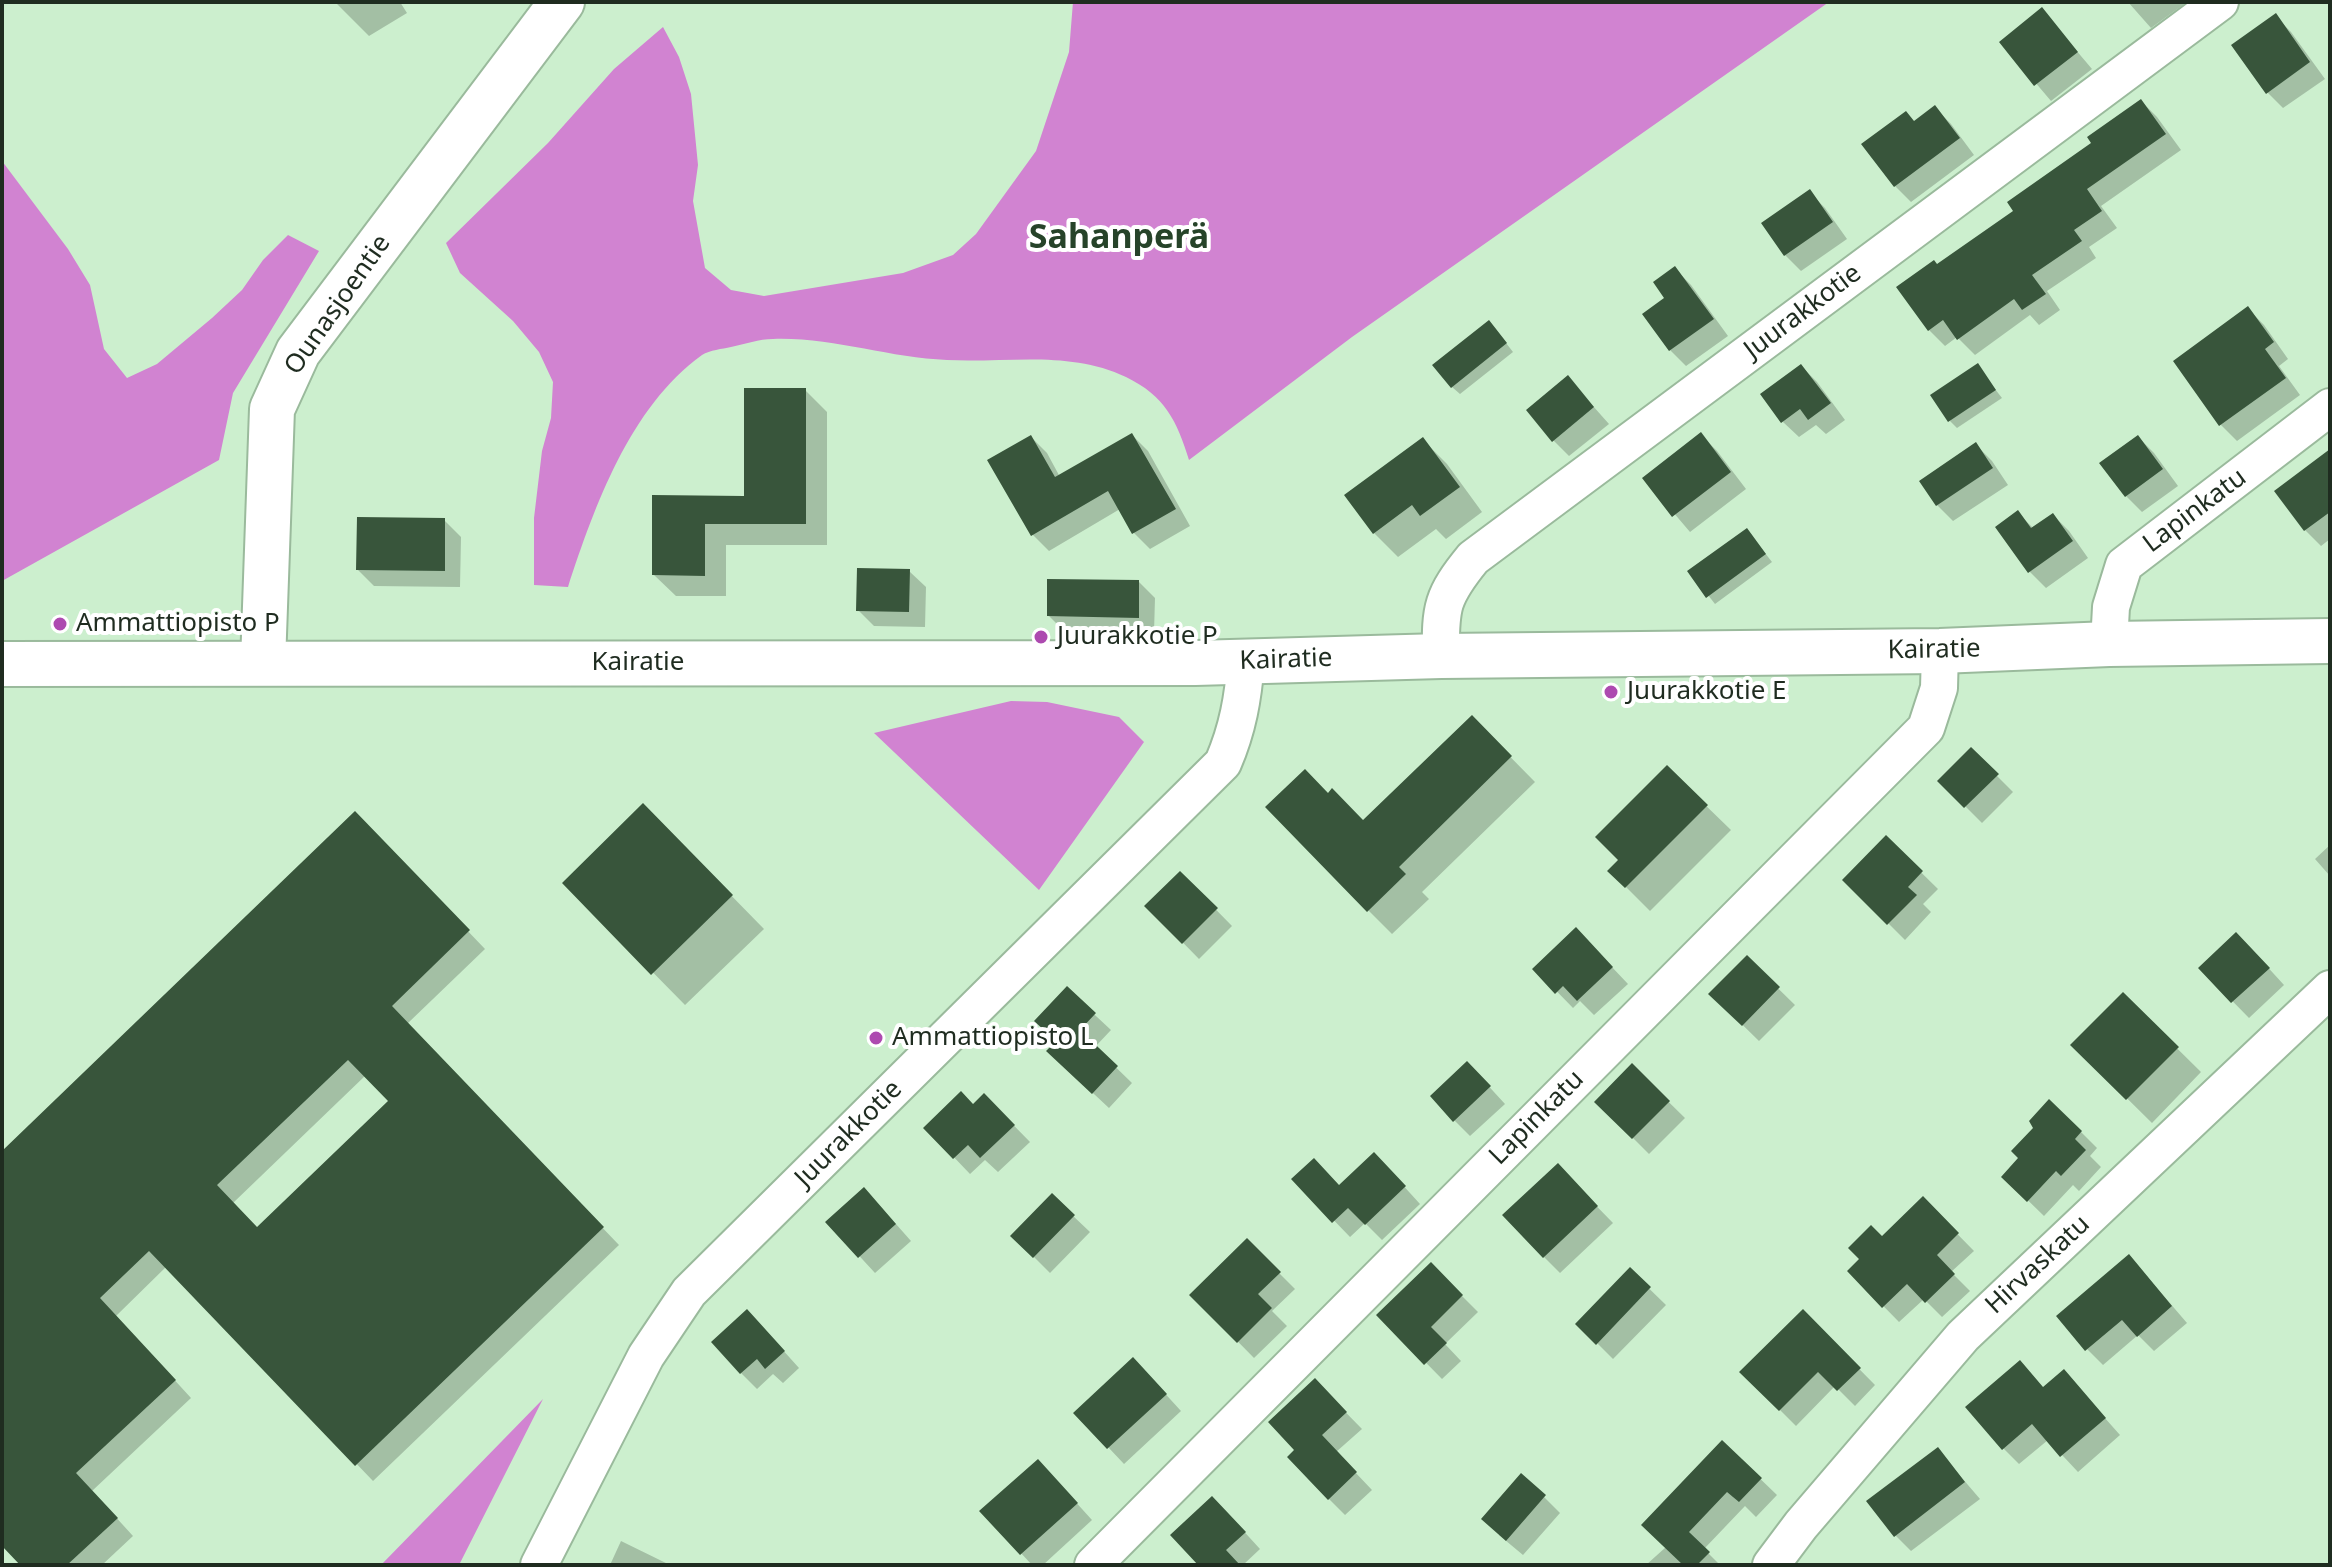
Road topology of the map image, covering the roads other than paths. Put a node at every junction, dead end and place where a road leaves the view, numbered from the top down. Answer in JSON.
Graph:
{"nodes":[{"id":1,"x":562,"y":2,"type":"edge"},
{"id":2,"x":2220,"y":2,"type":"edge"},
{"id":3,"x":2330,"y":407,"type":"edge"},
{"id":4,"x":2330,"y":641,"type":"edge"},
{"id":5,"x":2109,"y":644,"type":"junction"},
{"id":6,"x":1940,"y":651,"type":"junction"},
{"id":7,"x":1441,"y":656,"type":"junction"},
{"id":8,"x":1246,"y":661,"type":"junction"},
{"id":9,"x":263,"y":663,"type":"junction"},
{"id":10,"x":2,"y":664,"type":"edge"},
{"id":11,"x":2330,"y":989,"type":"edge"},
{"id":12,"x":539,"y":1565,"type":"edge"},
{"id":13,"x":1093,"y":1565,"type":"edge"},
{"id":14,"x":1771,"y":1565,"type":"edge"}],
"edges":[{"from":1,"to":9,"type":"main road","name":"Ounasjoentie"},
{"from":2,"to":7,"type":"street","name":"Juurakkotie"},
{"from":3,"to":5,"type":"street","name":"Lapinkatu"},
{"from":4,"to":5,"type":"main road","name":"Kairatie"},
{"from":5,"to":6,"type":"main road","name":"Kairatie"},
{"from":6,"to":7,"type":"main road","name":"Kairatie"},
{"from":6,"to":13,"type":"street","name":"Lapinkatu"},
{"from":7,"to":8,"type":"main road","name":"Kairatie"},
{"from":8,"to":9,"type":"main road","name":"Kairatie"},
{"from":8,"to":12,"type":"street","name":"Juurakkotie"},
{"from":9,"to":10,"type":"main road","name":"Kairatie"},
{"from":11,"to":14,"type":"street","name":"Hirvaskatu"}]}
